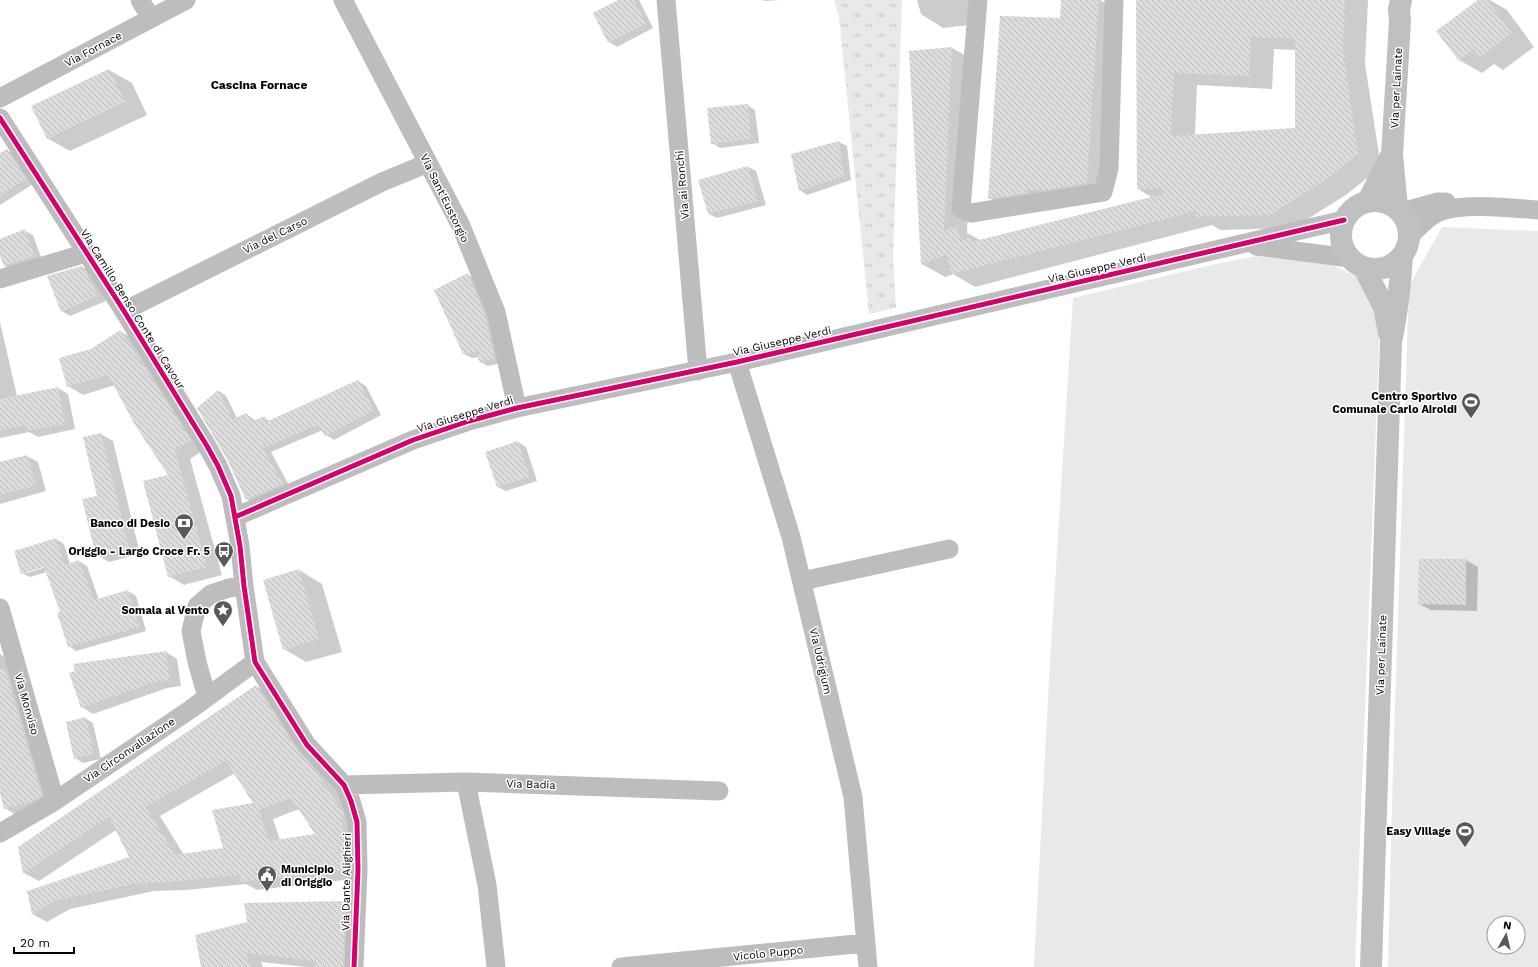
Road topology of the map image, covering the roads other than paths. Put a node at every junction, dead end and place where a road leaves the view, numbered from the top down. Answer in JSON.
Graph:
{"nodes":[{"id":1,"x":140,"y":0,"type":"edge"},
{"id":2,"x":186,"y":0,"type":"edge"},
{"id":3,"x":343,"y":0,"type":"edge"},
{"id":4,"x":666,"y":0,"type":"edge"},
{"id":5,"x":978,"y":0,"type":"edge"},
{"id":6,"x":1114,"y":0,"type":"edge"},
{"id":7,"x":1401,"y":0,"type":"edge"},
{"id":8,"x":1414,"y":0,"type":"edge"},
{"id":9,"x":151,"y":18,"type":"junction"},
{"id":10,"x":1400,"y":22,"type":"junction"},
{"id":11,"x":0,"y":98,"type":"edge"},
{"id":12,"x":0,"y":118,"type":"edge"},
{"id":13,"x":1392,"y":154,"type":"junction"},
{"id":14,"x":428,"y":163,"type":"junction"},
{"id":15,"x":1368,"y":201,"type":"junction"},
{"id":16,"x":1467,"y":207,"type":"junction"},
{"id":17,"x":1399,"y":210,"type":"junction"},
{"id":18,"x":1538,"y":210,"type":"edge"},
{"id":19,"x":1344,"y":220,"type":"junction"},
{"id":20,"x":1410,"y":236,"type":"junction"},
{"id":21,"x":1245,"y":244,"type":"junction"},
{"id":22,"x":86,"y":253,"type":"junction"},
{"id":23,"x":1402,"y":257,"type":"junction"},
{"id":24,"x":1357,"y":263,"type":"junction"},
{"id":25,"x":0,"y":279,"type":"edge"},
{"id":26,"x":124,"y":311,"type":"junction"},
{"id":27,"x":1391,"y":342,"type":"junction"},
{"id":28,"x":737,"y":362,"type":"junction"},
{"id":29,"x":698,"y":371,"type":"junction"},
{"id":30,"x":517,"y":408,"type":"junction"},
{"id":31,"x":236,"y":517,"type":"junction"},
{"id":32,"x":950,"y":549,"type":"dead end"},
{"id":33,"x":802,"y":580,"type":"junction"},
{"id":34,"x":244,"y":586,"type":"junction"},
{"id":35,"x":0,"y":608,"type":"edge"},
{"id":36,"x":255,"y":662,"type":"junction"},
{"id":37,"x":207,"y":697,"type":"junction"},
{"id":38,"x":466,"y":782,"type":"junction"},
{"id":39,"x":344,"y":785,"type":"junction"},
{"id":40,"x":719,"y":791,"type":"dead end"},
{"id":41,"x":55,"y":801,"type":"junction"},
{"id":42,"x":0,"y":833,"type":"edge"},
{"id":43,"x":866,"y":943,"type":"junction"},
{"id":44,"x":354,"y":967,"type":"edge"},
{"id":45,"x":496,"y":967,"type":"edge"},
{"id":46,"x":622,"y":967,"type":"edge"},
{"id":47,"x":868,"y":967,"type":"edge"},
{"id":48,"x":1372,"y":967,"type":"edge"}],
"edges":[{"from":1,"to":9,"type":"street"},
{"from":2,"to":9,"type":"street","name":"Via Fornace"},
{"from":3,"to":14,"type":"street","name":"Via Sant'Eustorgio"},
{"from":4,"to":29,"type":"street","name":"Via ai Ronchi"},
{"from":5,"to":6,"type":"street"},
{"from":7,"to":10,"type":"street","name":"Via per Lainate"},
{"from":8,"to":10,"type":"street"},
{"from":9,"to":11,"type":"street","name":"Via Fornace"},
{"from":10,"to":13,"type":"street","name":"Via per Lainate"},
{"from":12,"to":22,"type":"street","name":"Via Camillo Benso Conte di Cavour"},
{"from":13,"to":15,"type":"street","name":"Via per Lainate"},
{"from":13,"to":17,"type":"street","name":"Via per Lainate"},
{"from":14,"to":26,"type":"street","name":"Via del Carso"},
{"from":14,"to":30,"type":"street","name":"Via Sant'Eustorgio"},
{"from":15,"to":17,"type":"street"},
{"from":15,"to":19,"type":"street"},
{"from":16,"to":17,"type":"street"},
{"from":16,"to":18,"type":"street"},
{"from":16,"to":20,"type":"street"},
{"from":17,"to":20,"type":"street"},
{"from":19,"to":21,"type":"street","name":"Via Giuseppe Verdi"},
{"from":19,"to":24,"type":"street"},
{"from":20,"to":23,"type":"street"},
{"from":21,"to":24,"type":"street","name":"Via Giuseppe Verdi"},
{"from":21,"to":28,"type":"street","name":"Via Giuseppe Verdi"},
{"from":22,"to":25,"type":"street"},
{"from":22,"to":26,"type":"street","name":"Via Camillo Benso Conte di Cavour"},
{"from":23,"to":24,"type":"street"},
{"from":23,"to":27,"type":"street","name":"Via per Lainate"},
{"from":24,"to":27,"type":"street","name":"Via per Lainate"},
{"from":26,"to":31,"type":"street","name":"Via Camillo Benso Conte di Cavour"},
{"from":27,"to":48,"type":"street","name":"Via per Lainate"},
{"from":28,"to":29,"type":"street","name":"Via Giuseppe Verdi"},
{"from":28,"to":33,"type":"street","name":"Via Udrigium"},
{"from":29,"to":30,"type":"street","name":"Via Giuseppe Verdi"},
{"from":30,"to":31,"type":"street","name":"Via Giuseppe Verdi"},
{"from":31,"to":34,"type":"street","name":"Via Camillo Benso Conte di Cavour"},
{"from":32,"to":33,"type":"street"},
{"from":33,"to":43,"type":"street","name":"Via Udrigium"},
{"from":34,"to":36,"type":"street","name":"Via Camillo Benso Conte di Cavour"},
{"from":34,"to":37,"type":"street"},
{"from":35,"to":41,"type":"street","name":"Via Monviso"},
{"from":36,"to":37,"type":"street","name":"Via Circonvallazione"},
{"from":36,"to":39,"type":"street","name":"Via Dante Alighieri"},
{"from":37,"to":41,"type":"street","name":"Via Circonvallazione"},
{"from":38,"to":39,"type":"street","name":"Via Badia"},
{"from":38,"to":40,"type":"street","name":"Via Badia"},
{"from":38,"to":45,"type":"street"},
{"from":39,"to":44,"type":"street","name":"Via Dante Alighieri"},
{"from":41,"to":42,"type":"street","name":"Via Circonvallazione"},
{"from":43,"to":46,"type":"street","name":"Vicolo Puppo"},
{"from":43,"to":47,"type":"street","name":"Via Udrigium"}]}
